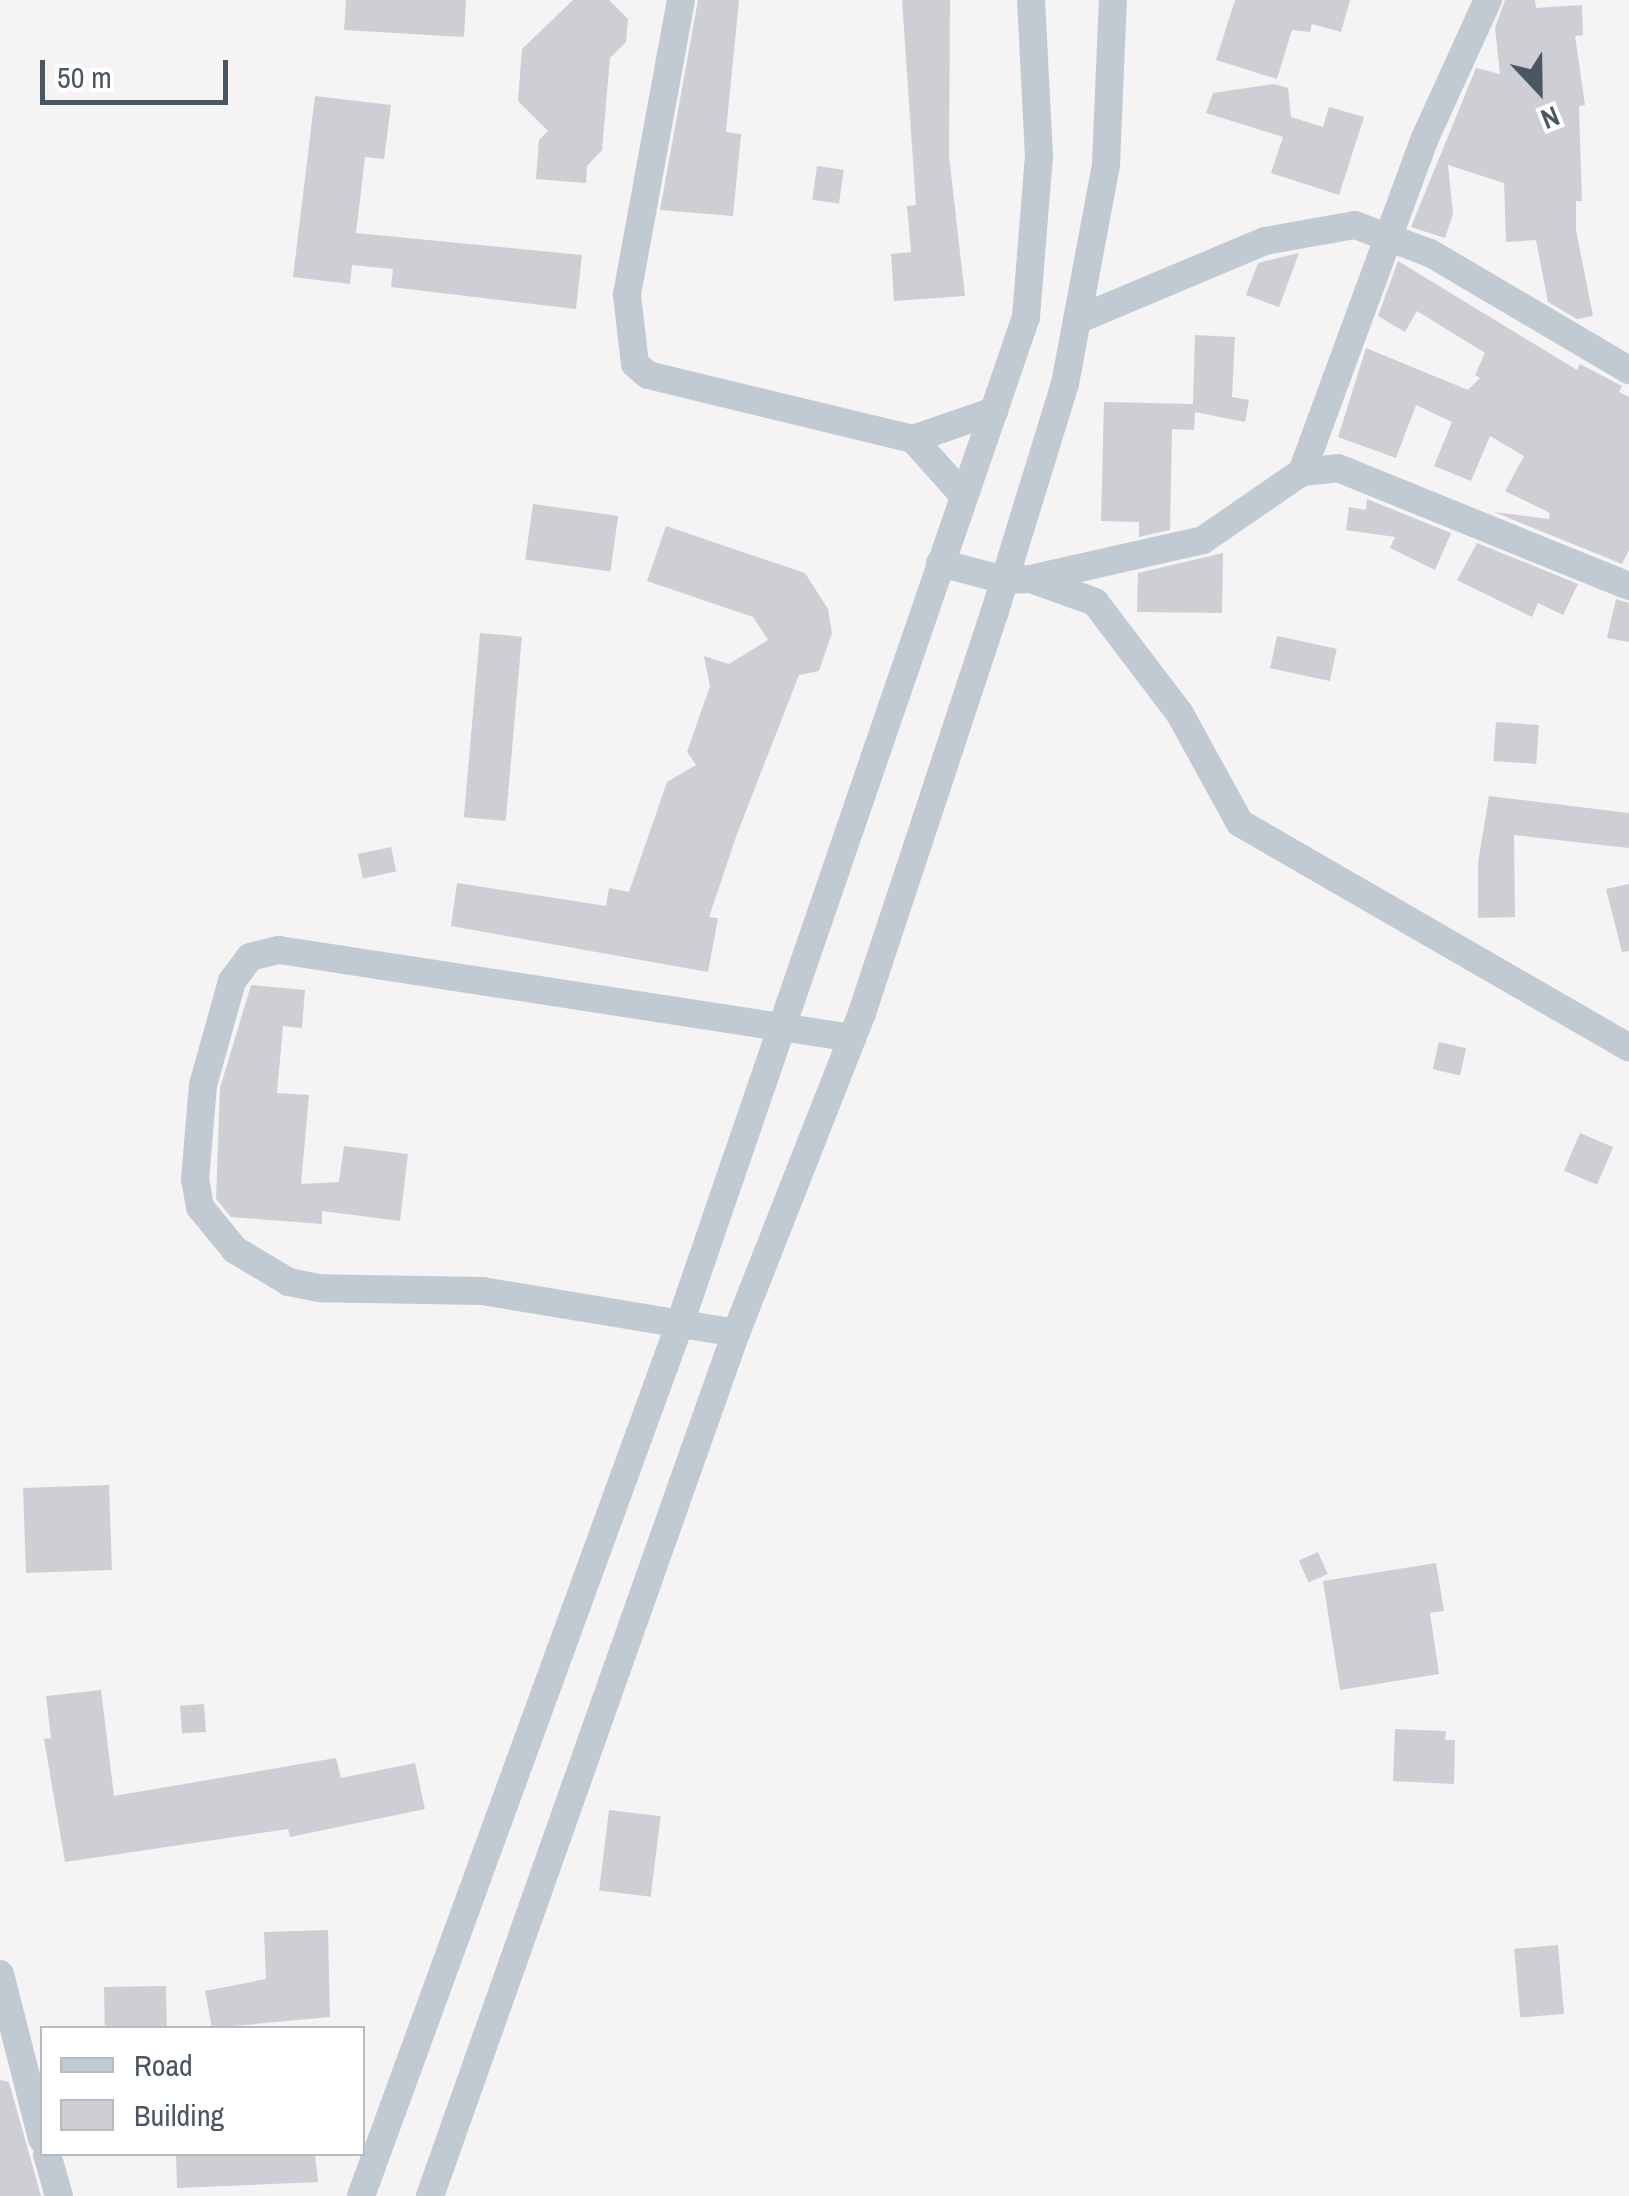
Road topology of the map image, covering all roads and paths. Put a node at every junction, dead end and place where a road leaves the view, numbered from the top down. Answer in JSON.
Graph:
{"nodes":[{"id":1,"x":681,"y":0,"type":"edge"},
{"id":2,"x":1032,"y":0,"type":"edge"},
{"id":3,"x":1113,"y":0,"type":"edge"},
{"id":4,"x":1488,"y":0,"type":"edge"},
{"id":5,"x":1392,"y":234,"type":"junction"},
{"id":6,"x":1077,"y":320,"type":"junction"},
{"id":7,"x":1629,"y":370,"type":"edge"},
{"id":8,"x":994,"y":411,"type":"junction"},
{"id":9,"x":913,"y":439,"type":"junction"},
{"id":10,"x":1302,"y":472,"type":"junction"},
{"id":11,"x":963,"y":494,"type":"junction"},
{"id":12,"x":940,"y":563,"type":"junction"},
{"id":13,"x":1018,"y":580,"type":"junction"},
{"id":14,"x":1629,"y":586,"type":"edge"},
{"id":15,"x":784,"y":1024,"type":"junction"},
{"id":16,"x":852,"y":1038,"type":"junction"},
{"id":17,"x":1629,"y":1048,"type":"edge"},
{"id":18,"x":679,"y":1326,"type":"junction"},
{"id":19,"x":736,"y":1333,"type":"junction"},
{"id":20,"x":0,"y":1974,"type":"edge"},
{"id":21,"x":11,"y":2066,"type":"edge"},
{"id":22,"x":40,"y":2134,"type":"edge"},
{"id":23,"x":47,"y":2156,"type":"edge"},
{"id":24,"x":59,"y":2196,"type":"edge"},
{"id":25,"x":360,"y":2196,"type":"edge"},
{"id":26,"x":430,"y":2196,"type":"edge"}],
"edges":[{"from":1,"to":9,"type":"street"},
{"from":2,"to":8,"type":"street"},
{"from":3,"to":6,"type":"street"},
{"from":4,"to":5,"type":"street"},
{"from":5,"to":6,"type":"street"},
{"from":5,"to":7,"type":"street"},
{"from":5,"to":10,"type":"street"},
{"from":6,"to":13,"type":"street"},
{"from":8,"to":9,"type":"street"},
{"from":8,"to":11,"type":"street"},
{"from":9,"to":11,"type":"street"},
{"from":10,"to":13,"type":"street"},
{"from":10,"to":14,"type":"street"},
{"from":11,"to":12,"type":"street"},
{"from":12,"to":13,"type":"street"},
{"from":12,"to":15,"type":"street"},
{"from":13,"to":16,"type":"street"},
{"from":13,"to":17,"type":"street"},
{"from":15,"to":16,"type":"street"},
{"from":15,"to":18,"type":"street"},
{"from":15,"to":18,"type":"street"},
{"from":16,"to":19,"type":"street"},
{"from":18,"to":19,"type":"street"},
{"from":18,"to":25,"type":"street"},
{"from":19,"to":26,"type":"street"},
{"from":20,"to":21,"type":"street"},
{"from":21,"to":22,"type":"street"},
{"from":23,"to":24,"type":"street"}]}
